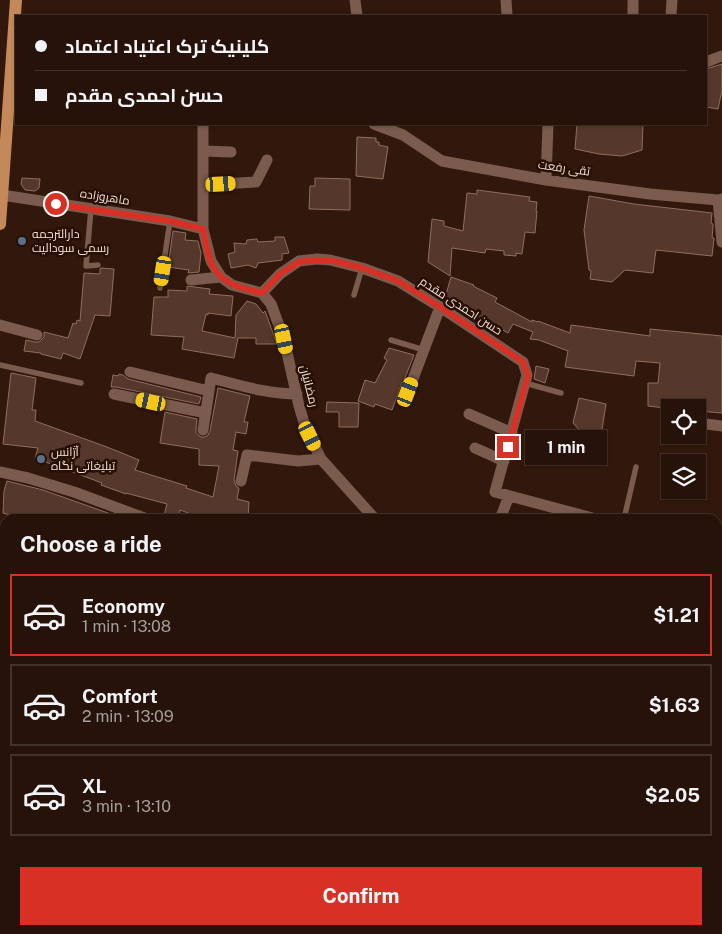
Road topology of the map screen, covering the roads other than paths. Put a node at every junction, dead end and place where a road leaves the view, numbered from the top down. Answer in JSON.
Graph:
{"nodes":[{"id":1,"x":16,"y":0,"type":"edge"},
{"id":2,"x":355,"y":0,"type":"edge"},
{"id":3,"x":506,"y":0,"type":"edge"},
{"id":4,"x":633,"y":0,"type":"edge"},
{"id":5,"x":672,"y":0,"type":"edge"},
{"id":6,"x":16,"y":15,"type":"edge"},
{"id":7,"x":357,"y":15,"type":"edge"},
{"id":8,"x":507,"y":15,"type":"edge"},
{"id":9,"x":633,"y":15,"type":"edge"},
{"id":10,"x":671,"y":15,"type":"edge"},
{"id":11,"x":15,"y":38,"type":"edge"},
{"id":12,"x":722,"y":56,"type":"edge"},
{"id":13,"x":707,"y":62,"type":"edge"},
{"id":14,"x":13,"y":79,"type":"edge"},
{"id":15,"x":203,"y":125,"type":"edge"},
{"id":16,"x":379,"y":125,"type":"edge"},
{"id":17,"x":548,"y":125,"type":"edge"},
{"id":18,"x":402,"y":130,"type":"edge"},
{"id":19,"x":203,"y":151,"type":"junction"},
{"id":20,"x":230,"y":152,"type":"dead end"},
{"id":21,"x":267,"y":160,"type":"dead end"},
{"id":22,"x":546,"y":180,"type":"junction"},
{"id":23,"x":203,"y":185,"type":"junction"},
{"id":24,"x":2,"y":195,"type":"junction"},
{"id":25,"x":720,"y":199,"type":"edge"},
{"id":26,"x":92,"y":209,"type":"junction"},
{"id":27,"x":170,"y":221,"type":"junction"},
{"id":28,"x":0,"y":224,"type":"edge"},
{"id":29,"x":203,"y":229,"type":"junction"},
{"id":30,"x":722,"y":242,"type":"edge"},
{"id":31,"x":98,"y":265,"type":"dead end"},
{"id":32,"x":362,"y":268,"type":"junction"},
{"id":33,"x":220,"y":277,"type":"junction"},
{"id":34,"x":190,"y":280,"type":"dead end"},
{"id":35,"x":160,"y":288,"type":"dead end"},
{"id":36,"x":262,"y":293,"type":"junction"},
{"id":37,"x":354,"y":295,"type":"dead end"},
{"id":38,"x":440,"y":307,"type":"junction"},
{"id":39,"x":0,"y":326,"type":"edge"},
{"id":40,"x":37,"y":335,"type":"dead end"},
{"id":41,"x":391,"y":340,"type":"dead end"},
{"id":42,"x":424,"y":350,"type":"junction"},
{"id":43,"x":0,"y":365,"type":"edge"},
{"id":44,"x":130,"y":372,"type":"dead end"},
{"id":45,"x":81,"y":383,"type":"dead end"},
{"id":46,"x":525,"y":383,"type":"junction"},
{"id":47,"x":209,"y":391,"type":"junction"},
{"id":48,"x":408,"y":392,"type":"dead end"},
{"id":49,"x":561,"y":393,"type":"dead end"},
{"id":50,"x":114,"y":394,"type":"dead end"},
{"id":51,"x":296,"y":394,"type":"junction"},
{"id":52,"x":206,"y":413,"type":"junction"},
{"id":53,"x":469,"y":414,"type":"dead end"},
{"id":54,"x":706,"y":424,"type":"edge"},
{"id":55,"x":722,"y":426,"type":"edge"},
{"id":56,"x":204,"y":430,"type":"dead end"},
{"id":57,"x":512,"y":433,"type":"junction"},
{"id":58,"x":475,"y":448,"type":"dead end"},
{"id":59,"x":321,"y":458,"type":"junction"},
{"id":60,"x":504,"y":461,"type":"junction"},
{"id":61,"x":636,"y":467,"type":"dead end"},
{"id":62,"x":0,"y":472,"type":"edge"},
{"id":63,"x":241,"y":481,"type":"dead end"},
{"id":64,"x":510,"y":496,"type":"junction"},
{"id":65,"x":133,"y":514,"type":"edge"},
{"id":66,"x":371,"y":514,"type":"edge"},
{"id":67,"x":502,"y":514,"type":"edge"},
{"id":68,"x":577,"y":514,"type":"edge"},
{"id":69,"x":625,"y":514,"type":"edge"}],
"edges":[{"from":1,"to":6,"type":"main road"},
{"from":2,"to":7,"type":"street"},
{"from":3,"to":8,"type":"street"},
{"from":4,"to":9,"type":"street"},
{"from":5,"to":10,"type":"street"},
{"from":11,"to":14,"type":"main road"},
{"from":12,"to":13,"type":"street"},
{"from":14,"to":24,"type":"main road"},
{"from":15,"to":19,"type":"street"},
{"from":16,"to":18,"type":"street","name":"تقی رفعت"},
{"from":17,"to":22,"type":"street"},
{"from":18,"to":22,"type":"street","name":"تقی رفعت"},
{"from":19,"to":20,"type":"street"},
{"from":19,"to":23,"type":"street"},
{"from":21,"to":23,"type":"street"},
{"from":22,"to":25,"type":"street","name":"تقی رفعت"},
{"from":23,"to":29,"type":"street"},
{"from":24,"to":26,"type":"street","name":"ماهروزاده"},
{"from":24,"to":28,"type":"main road"},
{"from":25,"to":30,"type":"street","name":"تقی رفعت"},
{"from":26,"to":27,"type":"street","name":"ماهروزاده"},
{"from":26,"to":31,"type":"lane"},
{"from":27,"to":29,"type":"street","name":"ماهروزاده"},
{"from":27,"to":35,"type":"lane"},
{"from":29,"to":33,"type":"street"},
{"from":32,"to":36,"type":"street","name":"حسن احمدی مقدم"},
{"from":32,"to":37,"type":"lane"},
{"from":32,"to":38,"type":"street","name":"حسن احمدی مقدم"},
{"from":33,"to":34,"type":"street"},
{"from":33,"to":36,"type":"street"},
{"from":36,"to":51,"type":"street","name":"رمضانیان"},
{"from":38,"to":42,"type":"street"},
{"from":38,"to":46,"type":"street","name":"حسن احمدی مقدم"},
{"from":39,"to":40,"type":"street"},
{"from":41,"to":42,"type":"lane"},
{"from":42,"to":48,"type":"street"},
{"from":43,"to":45,"type":"lane"},
{"from":44,"to":47,"type":"street"},
{"from":46,"to":49,"type":"lane"},
{"from":46,"to":57,"type":"street","name":"حسن احمدی مقدم"},
{"from":47,"to":51,"type":"street"},
{"from":47,"to":52,"type":"street"},
{"from":50,"to":52,"type":"street"},
{"from":51,"to":59,"type":"street","name":"رمضانیان"},
{"from":52,"to":56,"type":"street"},
{"from":53,"to":57,"type":"street"},
{"from":54,"to":55,"type":"street"},
{"from":57,"to":60,"type":"street","name":"حسن احمدی مقدم"},
{"from":58,"to":60,"type":"street"},
{"from":59,"to":63,"type":"street"},
{"from":59,"to":66,"type":"street","name":"رمضانیان"},
{"from":60,"to":64,"type":"street","name":"حسن احمدی مقدم"},
{"from":61,"to":69,"type":"lane"},
{"from":62,"to":65,"type":"street"},
{"from":64,"to":67,"type":"street"},
{"from":64,"to":68,"type":"street"}]}
